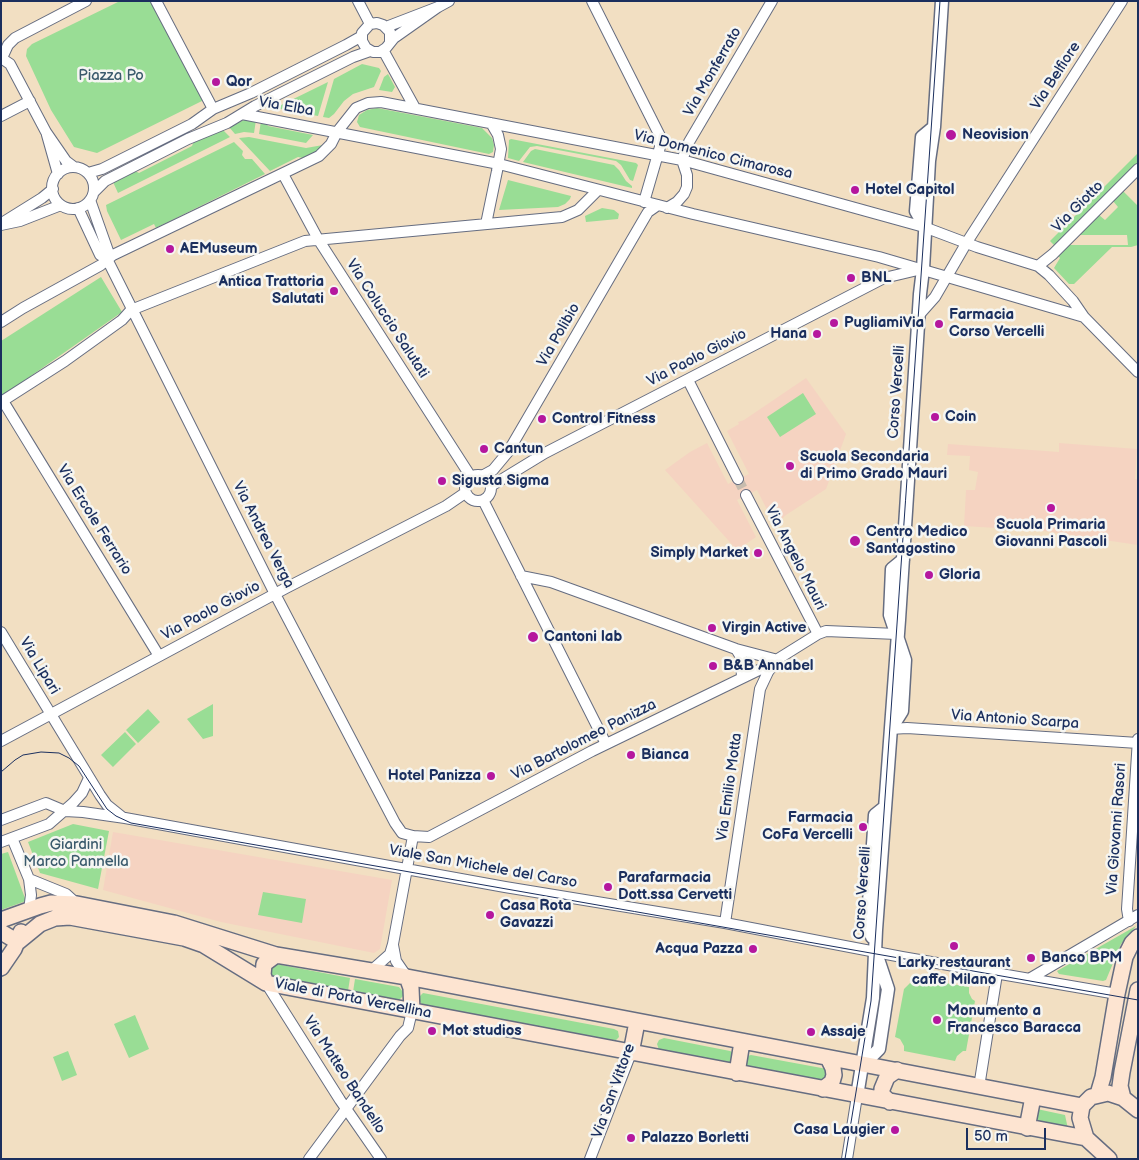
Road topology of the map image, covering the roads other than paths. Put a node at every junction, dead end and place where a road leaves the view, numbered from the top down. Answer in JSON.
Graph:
{"nodes":[{"id":1,"x":86,"y":1,"type":"edge"},
{"id":2,"x":156,"y":1,"type":"edge"},
{"id":3,"x":358,"y":1,"type":"edge"},
{"id":4,"x":449,"y":1,"type":"edge"},
{"id":5,"x":592,"y":1,"type":"edge"},
{"id":6,"x":772,"y":1,"type":"edge"},
{"id":7,"x":942,"y":1,"type":"edge"},
{"id":8,"x":1122,"y":1,"type":"edge"},
{"id":9,"x":438,"y":7,"type":"junction"},
{"id":10,"x":370,"y":24,"type":"junction"},
{"id":11,"x":386,"y":27,"type":"junction"},
{"id":12,"x":362,"y":36,"type":"junction"},
{"id":13,"x":387,"y":47,"type":"junction"},
{"id":14,"x":370,"y":51,"type":"junction"},
{"id":15,"x":2,"y":58,"type":"edge"},
{"id":16,"x":936,"y":95,"type":"junction"},
{"id":17,"x":30,"y":101,"type":"junction"},
{"id":18,"x":415,"y":108,"type":"junction"},
{"id":19,"x":213,"y":109,"type":"junction"},
{"id":20,"x":242,"y":114,"type":"junction"},
{"id":21,"x":1,"y":116,"type":"edge"},
{"id":22,"x":491,"y":123,"type":"junction"},
{"id":23,"x":934,"y":127,"type":"junction"},
{"id":24,"x":46,"y":132,"type":"junction"},
{"id":25,"x":337,"y":132,"type":"junction"},
{"id":26,"x":658,"y":154,"type":"junction"},
{"id":27,"x":682,"y":160,"type":"junction"},
{"id":28,"x":929,"y":161,"type":"junction"},
{"id":29,"x":499,"y":164,"type":"junction"},
{"id":30,"x":74,"y":167,"type":"junction"},
{"id":31,"x":1138,"y":169,"type":"edge"},
{"id":32,"x":88,"y":173,"type":"junction"},
{"id":33,"x":58,"y":174,"type":"junction"},
{"id":34,"x":283,"y":174,"type":"junction"},
{"id":35,"x":53,"y":189,"type":"junction"},
{"id":36,"x":598,"y":190,"type":"junction"},
{"id":37,"x":92,"y":196,"type":"junction"},
{"id":38,"x":644,"y":202,"type":"junction"},
{"id":39,"x":61,"y":205,"type":"junction"},
{"id":40,"x":663,"y":206,"type":"junction"},
{"id":41,"x":78,"y":208,"type":"junction"},
{"id":42,"x":1,"y":224,"type":"edge"},
{"id":43,"x":486,"y":224,"type":"junction"},
{"id":44,"x":925,"y":227,"type":"junction"},
{"id":45,"x":318,"y":239,"type":"junction"},
{"id":46,"x":967,"y":242,"type":"junction"},
{"id":47,"x":107,"y":259,"type":"junction"},
{"id":48,"x":1038,"y":266,"type":"junction"},
{"id":49,"x":923,"y":269,"type":"junction"},
{"id":50,"x":946,"y":276,"type":"junction"},
{"id":51,"x":131,"y":310,"type":"junction"},
{"id":52,"x":919,"y":315,"type":"junction"},
{"id":53,"x":1084,"y":317,"type":"junction"},
{"id":54,"x":1,"y":322,"type":"edge"},
{"id":55,"x":1138,"y":372,"type":"edge"},
{"id":56,"x":688,"y":380,"type":"junction"},
{"id":57,"x":2,"y":401,"type":"edge"},
{"id":58,"x":508,"y":452,"type":"junction"},
{"id":59,"x":520,"y":467,"type":"junction"},
{"id":60,"x":482,"y":476,"type":"junction"},
{"id":61,"x":471,"y":477,"type":"junction"},
{"id":62,"x":738,"y":479,"type":"tunnel mouth"},
{"id":63,"x":490,"y":486,"type":"junction"},
{"id":64,"x":465,"y":493,"type":"junction"},
{"id":65,"x":746,"y":495,"type":"tunnel mouth"},
{"id":66,"x":483,"y":500,"type":"junction"},
{"id":67,"x":521,"y":576,"type":"junction"},
{"id":68,"x":275,"y":594,"type":"junction"},
{"id":69,"x":1,"y":632,"type":"edge"},
{"id":70,"x":818,"y":634,"type":"junction"},
{"id":71,"x":897,"y":634,"type":"junction"},
{"id":72,"x":736,"y":650,"type":"junction"},
{"id":73,"x":159,"y":656,"type":"junction"},
{"id":74,"x":778,"y":660,"type":"junction"},
{"id":75,"x":742,"y":678,"type":"junction"},
{"id":76,"x":760,"y":689,"type":"junction"},
{"id":77,"x":51,"y":714,"type":"junction"},
{"id":78,"x":890,"y":729,"type":"junction"},
{"id":79,"x":1138,"y":739,"type":"edge"},
{"id":80,"x":1,"y":741,"type":"edge"},
{"id":81,"x":1138,"y":743,"type":"edge"},
{"id":82,"x":606,"y":744,"type":"junction"},
{"id":83,"x":90,"y":778,"type":"junction"},
{"id":84,"x":65,"y":811,"type":"junction"},
{"id":85,"x":125,"y":818,"type":"junction"},
{"id":86,"x":1,"y":820,"type":"edge"},
{"id":87,"x":413,"y":836,"type":"junction"},
{"id":88,"x":12,"y":838,"type":"junction"},
{"id":89,"x":1,"y":842,"type":"edge"},
{"id":90,"x":406,"y":870,"type":"junction"},
{"id":91,"x":29,"y":879,"type":"junction"},
{"id":92,"x":77,"y":904,"type":"junction"},
{"id":93,"x":29,"y":910,"type":"junction"},
{"id":94,"x":1138,"y":915,"type":"edge"},
{"id":95,"x":1,"y":920,"type":"edge"},
{"id":96,"x":1129,"y":921,"type":"junction"},
{"id":97,"x":725,"y":923,"type":"junction"},
{"id":98,"x":1,"y":932,"type":"edge"},
{"id":99,"x":1138,"y":937,"type":"edge"},
{"id":100,"x":18,"y":942,"type":"junction"},
{"id":101,"x":393,"y":944,"type":"junction"},
{"id":102,"x":875,"y":951,"type":"junction"},
{"id":103,"x":276,"y":955,"type":"junction"},
{"id":104,"x":1,"y":968,"type":"edge"},
{"id":105,"x":372,"y":970,"type":"junction"},
{"id":106,"x":997,"y":974,"type":"junction"},
{"id":107,"x":407,"y":977,"type":"junction"},
{"id":108,"x":1029,"y":980,"type":"junction"},
{"id":109,"x":266,"y":983,"type":"junction"},
{"id":110,"x":1117,"y":994,"type":"junction"},
{"id":111,"x":1137,"y":995,"type":"edge"},
{"id":112,"x":412,"y":1011,"type":"junction"},
{"id":113,"x":637,"y":1022,"type":"junction"},
{"id":114,"x":742,"y":1042,"type":"junction"},
{"id":115,"x":631,"y":1052,"type":"junction"},
{"id":116,"x":828,"y":1058,"type":"junction"},
{"id":117,"x":863,"y":1065,"type":"junction"},
{"id":118,"x":897,"y":1070,"type":"junction"},
{"id":119,"x":737,"y":1073,"type":"junction"},
{"id":120,"x":979,"y":1087,"type":"junction"},
{"id":121,"x":823,"y":1089,"type":"junction"},
{"id":122,"x":1098,"y":1094,"type":"junction"},
{"id":123,"x":858,"y":1096,"type":"junction"},
{"id":124,"x":1033,"y":1097,"type":"junction"},
{"id":125,"x":1123,"y":1098,"type":"junction"},
{"id":126,"x":890,"y":1102,"type":"junction"},
{"id":127,"x":1082,"y":1106,"type":"junction"},
{"id":128,"x":346,"y":1109,"type":"junction"},
{"id":129,"x":1138,"y":1110,"type":"edge"},
{"id":130,"x":1027,"y":1128,"type":"junction"},
{"id":131,"x":1086,"y":1138,"type":"junction"},
{"id":132,"x":1108,"y":1158,"type":"edge"},
{"id":133,"x":309,"y":1159,"type":"edge"},
{"id":134,"x":381,"y":1159,"type":"edge"},
{"id":135,"x":590,"y":1159,"type":"edge"},
{"id":136,"x":847,"y":1159,"type":"edge"}],
"edges":[{"from":1,"to":15,"type":"street"},
{"from":2,"to":19,"type":"street"},
{"from":3,"to":10,"type":"street"},
{"from":4,"to":9,"type":"street"},
{"from":5,"to":26,"type":"street"},
{"from":6,"to":27,"type":"street","name":"Via Monferrato"},
{"from":7,"to":16,"type":"street","name":"Corso Vercelli"},
{"from":8,"to":46,"type":"street","name":"Via Belfiore"},
{"from":9,"to":11,"type":"street"},
{"from":9,"to":13,"type":"street"},
{"from":10,"to":11,"type":"street"},
{"from":10,"to":12,"type":"street"},
{"from":11,"to":13,"type":"street"},
{"from":12,"to":14,"type":"street"},
{"from":12,"to":19,"type":"street","name":"Via Elba"},
{"from":13,"to":14,"type":"street"},
{"from":13,"to":18,"type":"street"},
{"from":14,"to":20,"type":"street","name":"Via Elba"},
{"from":15,"to":17,"type":"street"},
{"from":16,"to":23,"type":"street","name":"Corso Vercelli"},
{"from":16,"to":28,"type":"street","name":"Corso Vercelli"},
{"from":17,"to":21,"type":"street"},
{"from":17,"to":24,"type":"street"},
{"from":18,"to":22,"type":"street","name":"Via Domenico Cimarosa"},
{"from":18,"to":25,"type":"street","name":"Via Domenico Cimarosa"},
{"from":19,"to":32,"type":"street"},
{"from":20,"to":25,"type":"street","name":"Via Elba"},
{"from":20,"to":37,"type":"street"},
{"from":22,"to":26,"type":"street","name":"Via Domenico Cimarosa"},
{"from":22,"to":29,"type":"street"},
{"from":23,"to":28,"type":"street","name":"Corso Vercelli"},
{"from":23,"to":44,"type":"street","name":"Corso Vercelli"},
{"from":24,"to":30,"type":"street"},
{"from":24,"to":33,"type":"street"},
{"from":25,"to":29,"type":"street"},
{"from":25,"to":34,"type":"street"},
{"from":26,"to":27,"type":"street","name":"Via Domenico Cimarosa"},
{"from":26,"to":38,"type":"street"},
{"from":27,"to":40,"type":"street","name":"Via Polibio"},
{"from":27,"to":44,"type":"street","name":"Via Domenico Cimarosa"},
{"from":28,"to":44,"type":"street","name":"Corso Vercelli"},
{"from":29,"to":36,"type":"street"},
{"from":29,"to":43,"type":"street"},
{"from":30,"to":32,"type":"street"},
{"from":30,"to":33,"type":"street"},
{"from":31,"to":48,"type":"street","name":"Via Giotto"},
{"from":32,"to":37,"type":"street"},
{"from":33,"to":35,"type":"street"},
{"from":34,"to":45,"type":"street","name":"Via Coluccio Salutati"},
{"from":34,"to":47,"type":"street"},
{"from":35,"to":39,"type":"street"},
{"from":35,"to":42,"type":"street"},
{"from":36,"to":38,"type":"street"},
{"from":36,"to":43,"type":"street"},
{"from":37,"to":41,"type":"street"},
{"from":37,"to":47,"type":"street"},
{"from":38,"to":40,"type":"street"},
{"from":39,"to":41,"type":"street"},
{"from":39,"to":42,"type":"street"},
{"from":40,"to":49,"type":"street"},
{"from":40,"to":58,"type":"street","name":"Via Polibio"},
{"from":41,"to":47,"type":"street"},
{"from":43,"to":45,"type":"street"},
{"from":44,"to":46,"type":"street","name":"Via Domenico Cimarosa"},
{"from":44,"to":49,"type":"street","name":"Corso Vercelli"},
{"from":45,"to":51,"type":"street"},
{"from":45,"to":61,"type":"street","name":"Via Coluccio Salutati"},
{"from":46,"to":48,"type":"street","name":"Via Domenico Cimarosa"},
{"from":46,"to":50,"type":"street","name":"Via Belfiore"},
{"from":47,"to":51,"type":"street","name":"Via Andrea Verga"},
{"from":47,"to":54,"type":"street"},
{"from":48,"to":53,"type":"street"},
{"from":49,"to":50,"type":"street"},
{"from":49,"to":52,"type":"street","name":"Corso Vercelli"},
{"from":49,"to":56,"type":"street","name":"Via Paolo Giovio"},
{"from":50,"to":52,"type":"street","name":"Via Belfiore"},
{"from":50,"to":53,"type":"street"},
{"from":51,"to":57,"type":"street"},
{"from":51,"to":68,"type":"street","name":"Via Andrea Verga"},
{"from":52,"to":71,"type":"street","name":"Corso Vercelli"},
{"from":53,"to":55,"type":"street"},
{"from":56,"to":59,"type":"street","name":"Via Paolo Giovio"},
{"from":56,"to":62,"type":"street"},
{"from":57,"to":73,"type":"street","name":"Via Ercole Ferrario"},
{"from":58,"to":59,"type":"street"},
{"from":58,"to":60,"type":"street","name":"Via Polibio"},
{"from":59,"to":63,"type":"street","name":"Via Paolo Giovio"},
{"from":60,"to":61,"type":"street"},
{"from":60,"to":63,"type":"street"},
{"from":61,"to":64,"type":"street"},
{"from":63,"to":66,"type":"street"},
{"from":64,"to":66,"type":"street"},
{"from":64,"to":68,"type":"street","name":"Via Paolo Giovio"},
{"from":65,"to":70,"type":"street","name":"Via Angelo Mauri"},
{"from":66,"to":67,"type":"street"},
{"from":67,"to":72,"type":"street"},
{"from":67,"to":82,"type":"street"},
{"from":68,"to":73,"type":"street","name":"Via Paolo Giovio"},
{"from":68,"to":87,"type":"street","name":"Via Andrea Verga"},
{"from":69,"to":77,"type":"street","name":"Via Lipari"},
{"from":70,"to":71,"type":"street"},
{"from":70,"to":74,"type":"street","name":"Via Bartolomeo Panizza"},
{"from":71,"to":78,"type":"street","name":"Corso Vercelli"},
{"from":72,"to":74,"type":"street"},
{"from":72,"to":75,"type":"street"},
{"from":73,"to":77,"type":"street","name":"Via Paolo Giovio"},
{"from":74,"to":75,"type":"street","name":"Via Bartolomeo Panizza"},
{"from":74,"to":76,"type":"street","name":"Via Emilio Motta"},
{"from":75,"to":76,"type":"street"},
{"from":75,"to":82,"type":"street","name":"Via Bartolomeo Panizza"},
{"from":76,"to":97,"type":"street","name":"Via Emilio Motta"},
{"from":77,"to":80,"type":"street","name":"Via Paolo Giovio"},
{"from":77,"to":83,"type":"street","name":"Via Lipari"},
{"from":78,"to":81,"type":"street","name":"Via Antonio Scarpa"},
{"from":78,"to":102,"type":"street","name":"Corso Vercelli"},
{"from":79,"to":81,"type":"street","name":"Via Giovanni Rasori"},
{"from":81,"to":96,"type":"street","name":"Via Giovanni Rasori"},
{"from":82,"to":87,"type":"street","name":"Via Bartolomeo Panizza"},
{"from":83,"to":84,"type":"street"},
{"from":83,"to":85,"type":"street","name":"Via Lipari"},
{"from":84,"to":85,"type":"street","name":"Viale San Michele del Carso"},
{"from":84,"to":86,"type":"street","name":"Viale San Michele del Carso"},
{"from":84,"to":88,"type":"street"},
{"from":85,"to":90,"type":"street","name":"Viale San Michele del Carso"},
{"from":87,"to":90,"type":"street"},
{"from":88,"to":89,"type":"street"},
{"from":88,"to":91,"type":"street"},
{"from":90,"to":97,"type":"street","name":"Viale San Michele del Carso"},
{"from":90,"to":101,"type":"street"},
{"from":91,"to":92,"type":"street","name":"Viale di Porta Vercellina"},
{"from":91,"to":93,"type":"street"},
{"from":92,"to":93,"type":"main road","name":"Viale di Porta Vercellina"},
{"from":92,"to":103,"type":"main road","name":"Viale di Porta Vercellina"},
{"from":93,"to":95,"type":"main road","name":"Viale di Porta Vercellina"},
{"from":93,"to":100,"type":"main road"},
{"from":94,"to":96,"type":"street"},
{"from":96,"to":108,"type":"street"},
{"from":97,"to":102,"type":"street","name":"Viale San Michele del Carso"},
{"from":98,"to":100,"type":"main road"},
{"from":99,"to":110,"type":"main road"},
{"from":100,"to":104,"type":"main road"},
{"from":100,"to":109,"type":"main road","name":"Viale di Porta Vercellina"},
{"from":101,"to":105,"type":"street"},
{"from":101,"to":107,"type":"street"},
{"from":102,"to":106,"type":"street","name":"Viale San Michele del Carso"},
{"from":102,"to":117,"type":"street","name":"Corso Vercelli"},
{"from":103,"to":105,"type":"main road","name":"Viale di Porta Vercellina"},
{"from":103,"to":109,"type":"main road"},
{"from":105,"to":107,"type":"main road","name":"Viale di Porta Vercellina"},
{"from":106,"to":108,"type":"street","name":"Viale San Michele del Carso"},
{"from":106,"to":120,"type":"street"},
{"from":107,"to":112,"type":"main road"},
{"from":107,"to":113,"type":"main road","name":"Viale di Porta Vercellina"},
{"from":108,"to":110,"type":"street","name":"Viale San Michele del Carso"},
{"from":109,"to":112,"type":"main road","name":"Viale di Porta Vercellina"},
{"from":109,"to":128,"type":"street","name":"Via Matteo Bandello"},
{"from":110,"to":111,"type":"main road"},
{"from":110,"to":122,"type":"main road"},
{"from":111,"to":125,"type":"main road"},
{"from":112,"to":115,"type":"main road","name":"Viale di Porta Vercellina"},
{"from":112,"to":128,"type":"street"},
{"from":113,"to":114,"type":"main road","name":"Viale di Porta Vercellina"},
{"from":113,"to":115,"type":"main road","name":"Via San Vittore"},
{"from":114,"to":116,"type":"main road","name":"Viale di Porta Vercellina"},
{"from":114,"to":119,"type":"main road"},
{"from":115,"to":119,"type":"main road","name":"Viale di Porta Vercellina"},
{"from":115,"to":135,"type":"street","name":"Via San Vittore"},
{"from":116,"to":117,"type":"main road","name":"Viale di Porta Vercellina"},
{"from":116,"to":121,"type":"main road"},
{"from":117,"to":118,"type":"main road","name":"Viale di Porta Vercellina"},
{"from":117,"to":123,"type":"street","name":"Corso Vercelli"},
{"from":118,"to":120,"type":"main road","name":"Viale di Porta Vercellina"},
{"from":118,"to":126,"type":"main road"},
{"from":119,"to":121,"type":"main road","name":"Viale di Porta Vercellina"},
{"from":120,"to":124,"type":"main road","name":"Viale di Porta Vercellina"},
{"from":121,"to":123,"type":"main road","name":"Viale di Porta Vercellina"},
{"from":122,"to":125,"type":"main road"},
{"from":122,"to":127,"type":"main road"},
{"from":123,"to":126,"type":"main road","name":"Viale di Porta Vercellina"},
{"from":123,"to":136,"type":"street"},
{"from":124,"to":127,"type":"main road","name":"Viale di Porta Vercellina"},
{"from":124,"to":130,"type":"main road"},
{"from":125,"to":129,"type":"main road"},
{"from":126,"to":130,"type":"main road","name":"Viale di Porta Vercellina"},
{"from":127,"to":131,"type":"main road"},
{"from":128,"to":133,"type":"street"},
{"from":128,"to":134,"type":"street","name":"Via Matteo Bandello"},
{"from":130,"to":131,"type":"main road","name":"Viale di Porta Vercellina"},
{"from":131,"to":132,"type":"main road"}]}
